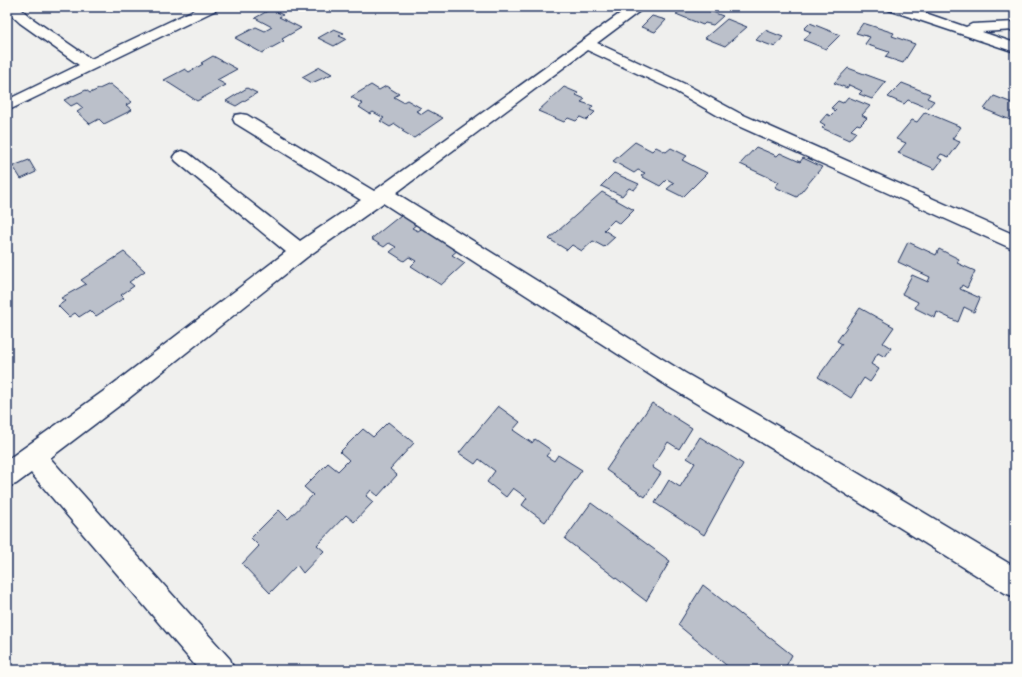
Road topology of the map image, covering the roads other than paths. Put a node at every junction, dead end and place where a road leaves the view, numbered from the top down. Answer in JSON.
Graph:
{"nodes":[{"id":1,"x":11,"y":7,"type":"edge"},
{"id":2,"x":211,"y":7,"type":"edge"},
{"id":3,"x":638,"y":7,"type":"edge"},
{"id":4,"x":894,"y":7,"type":"edge"},
{"id":5,"x":1015,"y":26,"type":"edge"},
{"id":6,"x":960,"y":28,"type":"junction"},
{"id":7,"x":587,"y":44,"type":"junction"},
{"id":8,"x":1015,"y":48,"type":"edge"},
{"id":9,"x":90,"y":66,"type":"junction"},
{"id":10,"x":7,"y":106,"type":"edge"},
{"id":11,"x":241,"y":119,"type":"dead end"},
{"id":12,"x":182,"y":158,"type":"dead end"},
{"id":13,"x":379,"y":197,"type":"junction"},
{"id":14,"x":1015,"y":243,"type":"edge"},
{"id":15,"x":300,"y":252,"type":"junction"},
{"id":16,"x":33,"y":457,"type":"junction"},
{"id":17,"x":7,"y":475,"type":"edge"},
{"id":18,"x":1015,"y":583,"type":"edge"},
{"id":19,"x":219,"y":670,"type":"edge"}],
"edges":[{"from":1,"to":9,"type":"street"},
{"from":2,"to":9,"type":"street"},
{"from":3,"to":7,"type":"street"},
{"from":4,"to":6,"type":"street"},
{"from":5,"to":6,"type":"street"},
{"from":6,"to":8,"type":"street"},
{"from":7,"to":13,"type":"street"},
{"from":7,"to":14,"type":"street"},
{"from":9,"to":10,"type":"street"},
{"from":11,"to":13,"type":"street"},
{"from":12,"to":15,"type":"street"},
{"from":13,"to":15,"type":"street"},
{"from":13,"to":18,"type":"street"},
{"from":15,"to":16,"type":"street"},
{"from":16,"to":17,"type":"street"},
{"from":16,"to":19,"type":"street"}]}
